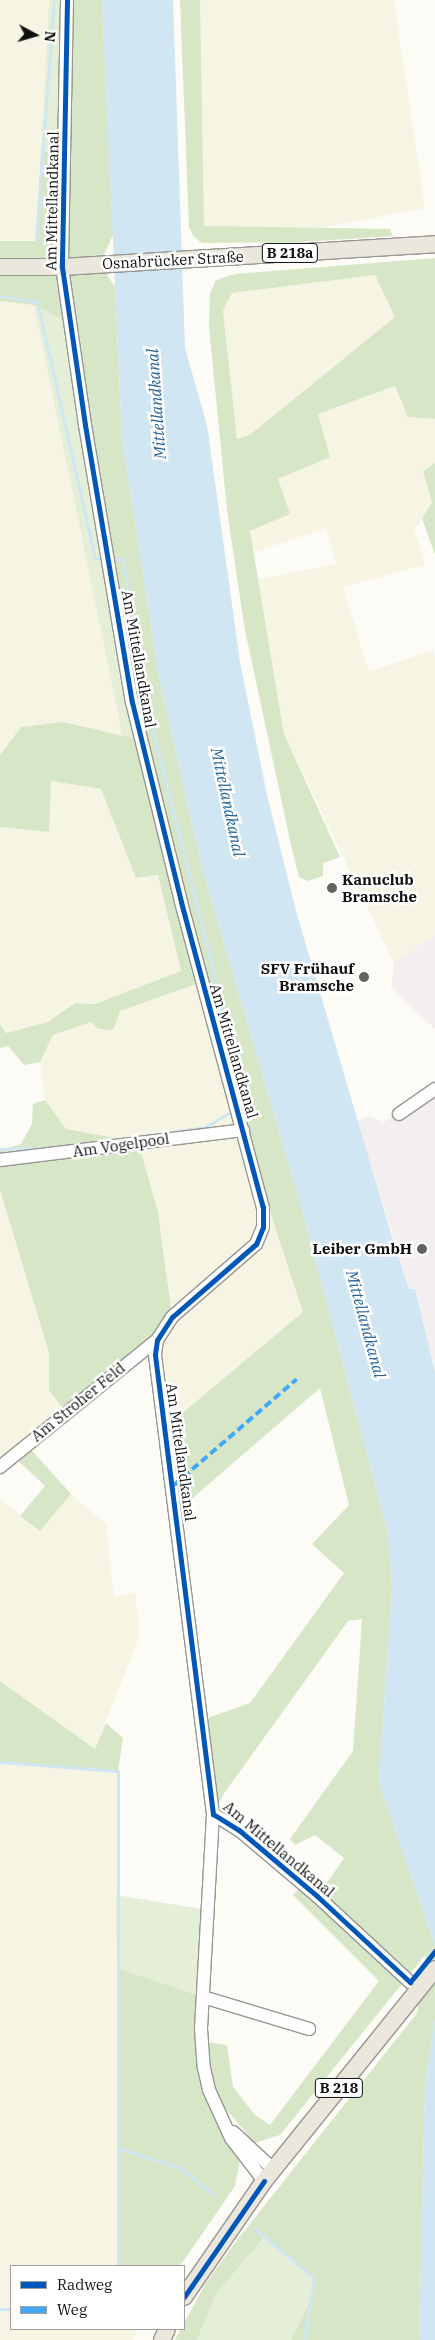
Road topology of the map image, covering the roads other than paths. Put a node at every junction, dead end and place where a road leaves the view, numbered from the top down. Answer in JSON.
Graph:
{"nodes":[{"id":1,"x":67,"y":0,"type":"edge"},
{"id":2,"x":435,"y":244,"type":"edge"},
{"id":3,"x":62,"y":266,"type":"junction"},
{"id":4,"x":0,"y":267,"type":"edge"},
{"id":5,"x":435,"y":1089,"type":"edge"},
{"id":6,"x":399,"y":1114,"type":"dead end"},
{"id":7,"x":243,"y":1130,"type":"junction"},
{"id":8,"x":0,"y":1160,"type":"edge"},
{"id":9,"x":157,"y":1340,"type":"junction"},
{"id":10,"x":0,"y":1467,"type":"edge"},
{"id":11,"x":214,"y":1814,"type":"junction"},
{"id":12,"x":435,"y":1969,"type":"edge"},
{"id":13,"x":412,"y":1988,"type":"junction"},
{"id":14,"x":203,"y":1997,"type":"junction"},
{"id":15,"x":309,"y":2028,"type":"dead end"},
{"id":16,"x":269,"y":2175,"type":"junction"},
{"id":17,"x":185,"y":2295,"type":"edge"}],
"edges":[{"from":1,"to":3,"type":"street","name":"Am Mittellandkanal"},
{"from":2,"to":3,"type":"main road","name":"Osnabrücker Straße","number":"B 218a"},
{"from":3,"to":4,"type":"main road","name":"Osnabrücker Straße","number":"B 218a"},
{"from":3,"to":7,"type":"street","name":"Am Mittellandkanal"},
{"from":5,"to":6,"type":"street"},
{"from":7,"to":8,"type":"street","name":"Am Vogelpool"},
{"from":7,"to":9,"type":"street","name":"Am Mittellandkanal"},
{"from":9,"to":10,"type":"street","name":"Am Stroher Feld"},
{"from":9,"to":11,"type":"street","name":"Am Mittellandkanal"},
{"from":11,"to":13,"type":"street","name":"Am Mittellandkanal"},
{"from":11,"to":14,"type":"street","name":"Am Mittellandkanal"},
{"from":12,"to":13,"type":"main road","number":"B 218"},
{"from":13,"to":16,"type":"main road","number":"B 218"},
{"from":14,"to":15,"type":"street"},
{"from":14,"to":16,"type":"street","name":"Am Mittellandkanal"},
{"from":16,"to":17,"type":"main road","number":"B 218"}]}
